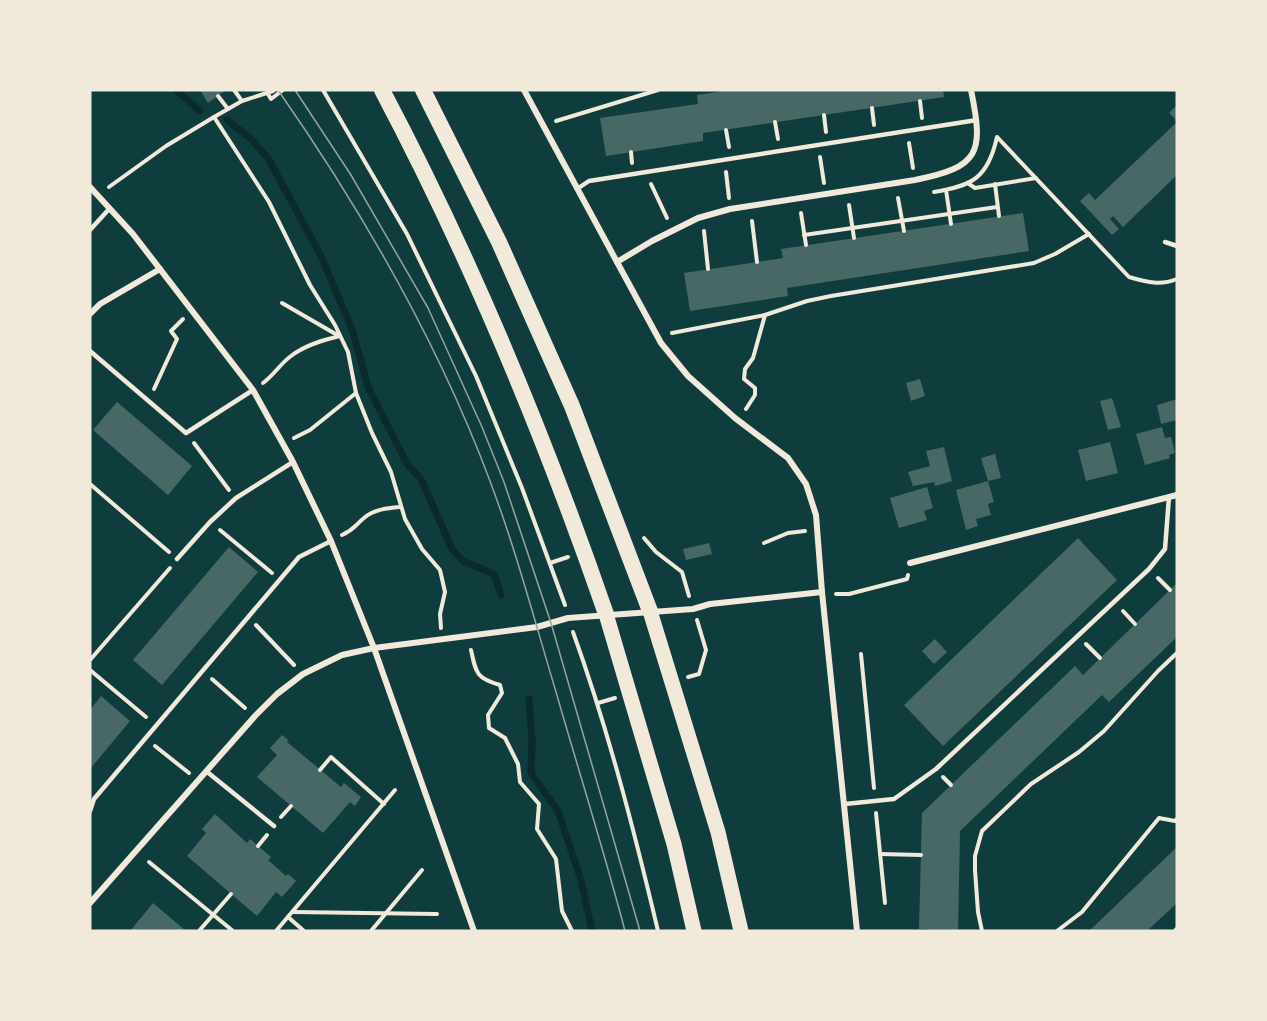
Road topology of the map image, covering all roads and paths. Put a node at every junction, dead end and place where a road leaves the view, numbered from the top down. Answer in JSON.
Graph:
{"nodes":[{"id":1,"x":234,"y":90,"type":"edge"},
{"id":2,"x":284,"y":90,"type":"edge"},
{"id":3,"x":322,"y":90,"type":"edge"},
{"id":4,"x":382,"y":90,"type":"edge"},
{"id":5,"x":423,"y":90,"type":"edge"},
{"id":6,"x":524,"y":90,"type":"edge"},
{"id":7,"x":658,"y":90,"type":"edge"},
{"id":8,"x":971,"y":90,"type":"edge"},
{"id":9,"x":273,"y":91,"type":"edge"},
{"id":10,"x":268,"y":94,"type":"junction"},
{"id":11,"x":218,"y":96,"type":"dead end"},
{"id":12,"x":920,"y":101,"type":"dead end"},
{"id":13,"x":242,"y":102,"type":"junction"},
{"id":14,"x":228,"y":109,"type":"junction"},
{"id":15,"x":922,"y":115,"type":"dead end"},
{"id":16,"x":214,"y":117,"type":"junction"},
{"id":17,"x":977,"y":120,"type":"junction"},
{"id":18,"x":556,"y":121,"type":"dead end"},
{"id":19,"x":997,"y":137,"type":"dead end"},
{"id":20,"x":911,"y":152,"type":"dead end"},
{"id":21,"x":726,"y":167,"type":"dead end"},
{"id":22,"x":822,"y":168,"type":"dead end"},
{"id":23,"x":913,"y":169,"type":"dead end"},
{"id":24,"x":646,"y":172,"type":"junction"},
{"id":25,"x":1036,"y":178,"type":"junction"},
{"id":26,"x":824,"y":183,"type":"dead end"},
{"id":27,"x":969,"y":184,"type":"dead end"},
{"id":28,"x":995,"y":184,"type":"junction"},
{"id":29,"x":90,"y":187,"type":"edge"},
{"id":30,"x":577,"y":189,"type":"junction"},
{"id":31,"x":946,"y":190,"type":"dead end"},
{"id":32,"x":98,"y":195,"type":"junction"},
{"id":33,"x":898,"y":198,"type":"dead end"},
{"id":34,"x":729,"y":199,"type":"dead end"},
{"id":35,"x":849,"y":206,"type":"dead end"},
{"id":36,"x":110,"y":207,"type":"junction"},
{"id":37,"x":997,"y":207,"type":"junction"},
{"id":38,"x":801,"y":213,"type":"dead end"},
{"id":39,"x":950,"y":214,"type":"junction"},
{"id":40,"x":999,"y":216,"type":"dead end"},
{"id":41,"x":667,"y":219,"type":"dead end"},
{"id":42,"x":752,"y":221,"type":"dead end"},
{"id":43,"x":902,"y":221,"type":"junction"},
{"id":44,"x":951,"y":224,"type":"dead end"},
{"id":45,"x":853,"y":228,"type":"junction"},
{"id":46,"x":90,"y":230,"type":"edge"},
{"id":47,"x":704,"y":231,"type":"dead end"},
{"id":48,"x":904,"y":231,"type":"dead end"},
{"id":49,"x":1089,"y":234,"type":"junction"},
{"id":50,"x":804,"y":236,"type":"junction"},
{"id":51,"x":854,"y":238,"type":"dead end"},
{"id":52,"x":1165,"y":242,"type":"dead end"},
{"id":53,"x":806,"y":245,"type":"dead end"},
{"id":54,"x":1177,"y":246,"type":"edge"},
{"id":55,"x":617,"y":262,"type":"junction"},
{"id":56,"x":758,"y":262,"type":"dead end"},
{"id":57,"x":160,"y":269,"type":"junction"},
{"id":58,"x":708,"y":269,"type":"dead end"},
{"id":59,"x":1177,"y":279,"type":"edge"},
{"id":60,"x":282,"y":303,"type":"dead end"},
{"id":61,"x":193,"y":311,"type":"junction"},
{"id":62,"x":90,"y":314,"type":"edge"},
{"id":63,"x":765,"y":315,"type":"junction"},
{"id":64,"x":672,"y":333,"type":"dead end"},
{"id":65,"x":340,"y":336,"type":"junction"},
{"id":66,"x":90,"y":351,"type":"edge"},
{"id":67,"x":253,"y":390,"type":"junction"},
{"id":68,"x":356,"y":393,"type":"junction"},
{"id":69,"x":148,"y":401,"type":"junction"},
{"id":70,"x":746,"y":409,"type":"dead end"},
{"id":71,"x":186,"y":433,"type":"junction"},
{"id":72,"x":283,"y":444,"type":"junction"},
{"id":73,"x":293,"y":462,"type":"junction"},
{"id":74,"x":90,"y":484,"type":"edge"},
{"id":75,"x":1177,"y":495,"type":"edge"},
{"id":76,"x":1169,"y":497,"type":"junction"},
{"id":77,"x":236,"y":498,"type":"junction"},
{"id":78,"x":401,"y":507,"type":"junction"},
{"id":79,"x":218,"y":528,"type":"dead end"},
{"id":80,"x":818,"y":530,"type":"junction"},
{"id":81,"x":153,"y":539,"type":"dead end"},
{"id":82,"x":331,"y":541,"type":"junction"},
{"id":83,"x":764,"y":543,"type":"dead end"},
{"id":84,"x":177,"y":559,"type":"joint"},
{"id":85,"x":910,"y":563,"type":"joint"},
{"id":86,"x":279,"y":579,"type":"junction"},
{"id":87,"x":561,"y":591,"type":"dead end"},
{"id":88,"x":822,"y":592,"type":"junction"},
{"id":89,"x":650,"y":611,"type":"junction"},
{"id":90,"x":606,"y":614,"type":"junction"},
{"id":91,"x":248,"y":616,"type":"junction"},
{"id":92,"x":467,"y":634,"type":"junction"},
{"id":93,"x":442,"y":638,"type":"junction"},
{"id":94,"x":579,"y":647,"type":"dead end"},
{"id":95,"x":374,"y":648,"type":"junction"},
{"id":96,"x":1177,"y":653,"type":"edge"},
{"id":97,"x":861,"y":654,"type":"dead end"},
{"id":98,"x":90,"y":660,"type":"edge"},
{"id":99,"x":90,"y":670,"type":"edge"},
{"id":100,"x":202,"y":670,"type":"junction"},
{"id":101,"x":303,"y":674,"type":"junction"},
{"id":102,"x":233,"y":697,"type":"dead end"},
{"id":103,"x":141,"y":712,"type":"dead end"},
{"id":104,"x":145,"y":738,"type":"junction"},
{"id":105,"x":320,"y":770,"type":"dead end"},
{"id":106,"x":206,"y":771,"type":"junction"},
{"id":107,"x":198,"y":780,"type":"junction"},
{"id":108,"x":395,"y":790,"type":"dead end"},
{"id":109,"x":875,"y":802,"type":"junction"},
{"id":110,"x":384,"y":804,"type":"junction"},
{"id":111,"x":845,"y":804,"type":"junction"},
{"id":112,"x":90,"y":811,"type":"edge"},
{"id":113,"x":1177,"y":819,"type":"edge"},
{"id":114,"x":274,"y":826,"type":"dead end"},
{"id":115,"x":880,"y":854,"type":"junction"},
{"id":116,"x":921,"y":855,"type":"dead end"},
{"id":117,"x":149,"y":861,"type":"dead end"},
{"id":118,"x":422,"y":870,"type":"dead end"},
{"id":119,"x":231,"y":894,"type":"dead end"},
{"id":120,"x":90,"y":903,"type":"edge"},
{"id":121,"x":885,"y":903,"type":"dead end"},
{"id":122,"x":292,"y":912,"type":"junction"},
{"id":123,"x":386,"y":913,"type":"junction"},
{"id":124,"x":213,"y":914,"type":"junction"},
{"id":125,"x":437,"y":914,"type":"dead end"},
{"id":126,"x":288,"y":917,"type":"junction"},
{"id":127,"x":199,"y":931,"type":"edge"},
{"id":128,"x":233,"y":931,"type":"edge"},
{"id":129,"x":276,"y":931,"type":"edge"},
{"id":130,"x":304,"y":931,"type":"edge"},
{"id":131,"x":371,"y":931,"type":"edge"},
{"id":132,"x":474,"y":931,"type":"edge"},
{"id":133,"x":572,"y":931,"type":"edge"},
{"id":134,"x":658,"y":931,"type":"edge"},
{"id":135,"x":694,"y":931,"type":"edge"},
{"id":136,"x":741,"y":931,"type":"edge"},
{"id":137,"x":857,"y":931,"type":"edge"},
{"id":138,"x":982,"y":931,"type":"edge"},
{"id":139,"x":1057,"y":931,"type":"edge"}],
"edges":[{"from":1,"to":13,"type":"path"},
{"from":2,"to":10,"type":"path"},
{"from":3,"to":87,"type":"path"},
{"from":4,"to":90,"type":"highway"},
{"from":5,"to":89,"type":"highway"},
{"from":6,"to":30,"type":"street"},
{"from":7,"to":18,"type":"path"},
{"from":8,"to":17,"type":"street"},
{"from":9,"to":10,"type":"path"},
{"from":10,"to":13,"type":"path"},
{"from":11,"to":14,"type":"path"},
{"from":12,"to":15,"type":"path"},
{"from":13,"to":14,"type":"path"},
{"from":14,"to":16,"type":"path"},
{"from":16,"to":32,"type":"path"},
{"from":16,"to":65,"type":"path"},
{"from":17,"to":24,"type":"lane"},
{"from":17,"to":55,"type":"street"},
{"from":19,"to":25,"type":"path"},
{"from":20,"to":23,"type":"path"},
{"from":21,"to":34,"type":"path"},
{"from":22,"to":26,"type":"path"},
{"from":24,"to":30,"type":"lane"},
{"from":24,"to":41,"type":"path"},
{"from":25,"to":28,"type":"path"},
{"from":25,"to":49,"type":"path"},
{"from":27,"to":28,"type":"path"},
{"from":28,"to":37,"type":"path"},
{"from":29,"to":32,"type":"street"},
{"from":30,"to":55,"type":"street"},
{"from":31,"to":39,"type":"path"},
{"from":32,"to":36,"type":"street"},
{"from":33,"to":43,"type":"path"},
{"from":35,"to":45,"type":"path"},
{"from":36,"to":46,"type":"lane"},
{"from":36,"to":57,"type":"street"},
{"from":37,"to":39,"type":"path"},
{"from":37,"to":40,"type":"path"},
{"from":38,"to":50,"type":"path"},
{"from":39,"to":43,"type":"path"},
{"from":39,"to":44,"type":"path"},
{"from":42,"to":56,"type":"path"},
{"from":43,"to":45,"type":"path"},
{"from":43,"to":48,"type":"path"},
{"from":45,"to":50,"type":"path"},
{"from":45,"to":51,"type":"path"},
{"from":47,"to":58,"type":"path"},
{"from":49,"to":59,"type":"path"},
{"from":49,"to":63,"type":"path"},
{"from":50,"to":53,"type":"path"},
{"from":52,"to":54,"type":"lane"},
{"from":55,"to":80,"type":"street"},
{"from":57,"to":61,"type":"street"},
{"from":57,"to":62,"type":"street"},
{"from":60,"to":65,"type":"path"},
{"from":61,"to":67,"type":"street"},
{"from":61,"to":69,"type":"path"},
{"from":63,"to":64,"type":"path"},
{"from":63,"to":70,"type":"path"},
{"from":65,"to":67,"type":"path"},
{"from":65,"to":68,"type":"path"},
{"from":66,"to":69,"type":"lane"},
{"from":67,"to":71,"type":"lane"},
{"from":67,"to":72,"type":"street"},
{"from":68,"to":72,"type":"path"},
{"from":68,"to":78,"type":"path"},
{"from":69,"to":71,"type":"lane"},
{"from":71,"to":77,"type":"path"},
{"from":72,"to":73,"type":"street"},
{"from":73,"to":77,"type":"lane"},
{"from":73,"to":82,"type":"street"},
{"from":74,"to":81,"type":"path"},
{"from":75,"to":76,"type":"street"},
{"from":76,"to":85,"type":"street"},
{"from":76,"to":109,"type":"lane"},
{"from":77,"to":84,"type":"lane"},
{"from":78,"to":82,"type":"path"},
{"from":78,"to":93,"type":"path"},
{"from":79,"to":86,"type":"path"},
{"from":80,"to":83,"type":"path"},
{"from":80,"to":88,"type":"street"},
{"from":82,"to":86,"type":"lane"},
{"from":82,"to":95,"type":"street"},
{"from":84,"to":98,"type":"path"},
{"from":85,"to":88,"type":"path"},
{"from":86,"to":91,"type":"lane"},
{"from":88,"to":89,"type":"street"},
{"from":88,"to":111,"type":"street"},
{"from":89,"to":90,"type":"street"},
{"from":89,"to":136,"type":"main road"},
{"from":90,"to":92,"type":"street"},
{"from":90,"to":135,"type":"main road"},
{"from":91,"to":100,"type":"lane"},
{"from":91,"to":101,"type":"path"},
{"from":92,"to":93,"type":"street"},
{"from":92,"to":133,"type":"path"},
{"from":93,"to":95,"type":"street"},
{"from":94,"to":134,"type":"path"},
{"from":95,"to":101,"type":"street"},
{"from":95,"to":132,"type":"street"},
{"from":96,"to":138,"type":"path"},
{"from":97,"to":109,"type":"path"},
{"from":99,"to":103,"type":"path"},
{"from":100,"to":102,"type":"path"},
{"from":100,"to":104,"type":"lane"},
{"from":101,"to":106,"type":"street"},
{"from":104,"to":107,"type":"path"},
{"from":104,"to":112,"type":"lane"},
{"from":105,"to":110,"type":"path"},
{"from":106,"to":107,"type":"street"},
{"from":106,"to":114,"type":"lane"},
{"from":107,"to":120,"type":"street"},
{"from":108,"to":110,"type":"path"},
{"from":109,"to":111,"type":"lane"},
{"from":109,"to":115,"type":"path"},
{"from":110,"to":122,"type":"path"},
{"from":111,"to":137,"type":"street"},
{"from":113,"to":139,"type":"path"},
{"from":115,"to":116,"type":"path"},
{"from":115,"to":121,"type":"path"},
{"from":117,"to":124,"type":"path"},
{"from":118,"to":123,"type":"path"},
{"from":119,"to":124,"type":"path"},
{"from":122,"to":123,"type":"path"},
{"from":122,"to":126,"type":"path"},
{"from":123,"to":125,"type":"path"},
{"from":123,"to":131,"type":"path"},
{"from":124,"to":127,"type":"path"},
{"from":124,"to":128,"type":"path"},
{"from":126,"to":129,"type":"path"},
{"from":126,"to":130,"type":"path"}]}
